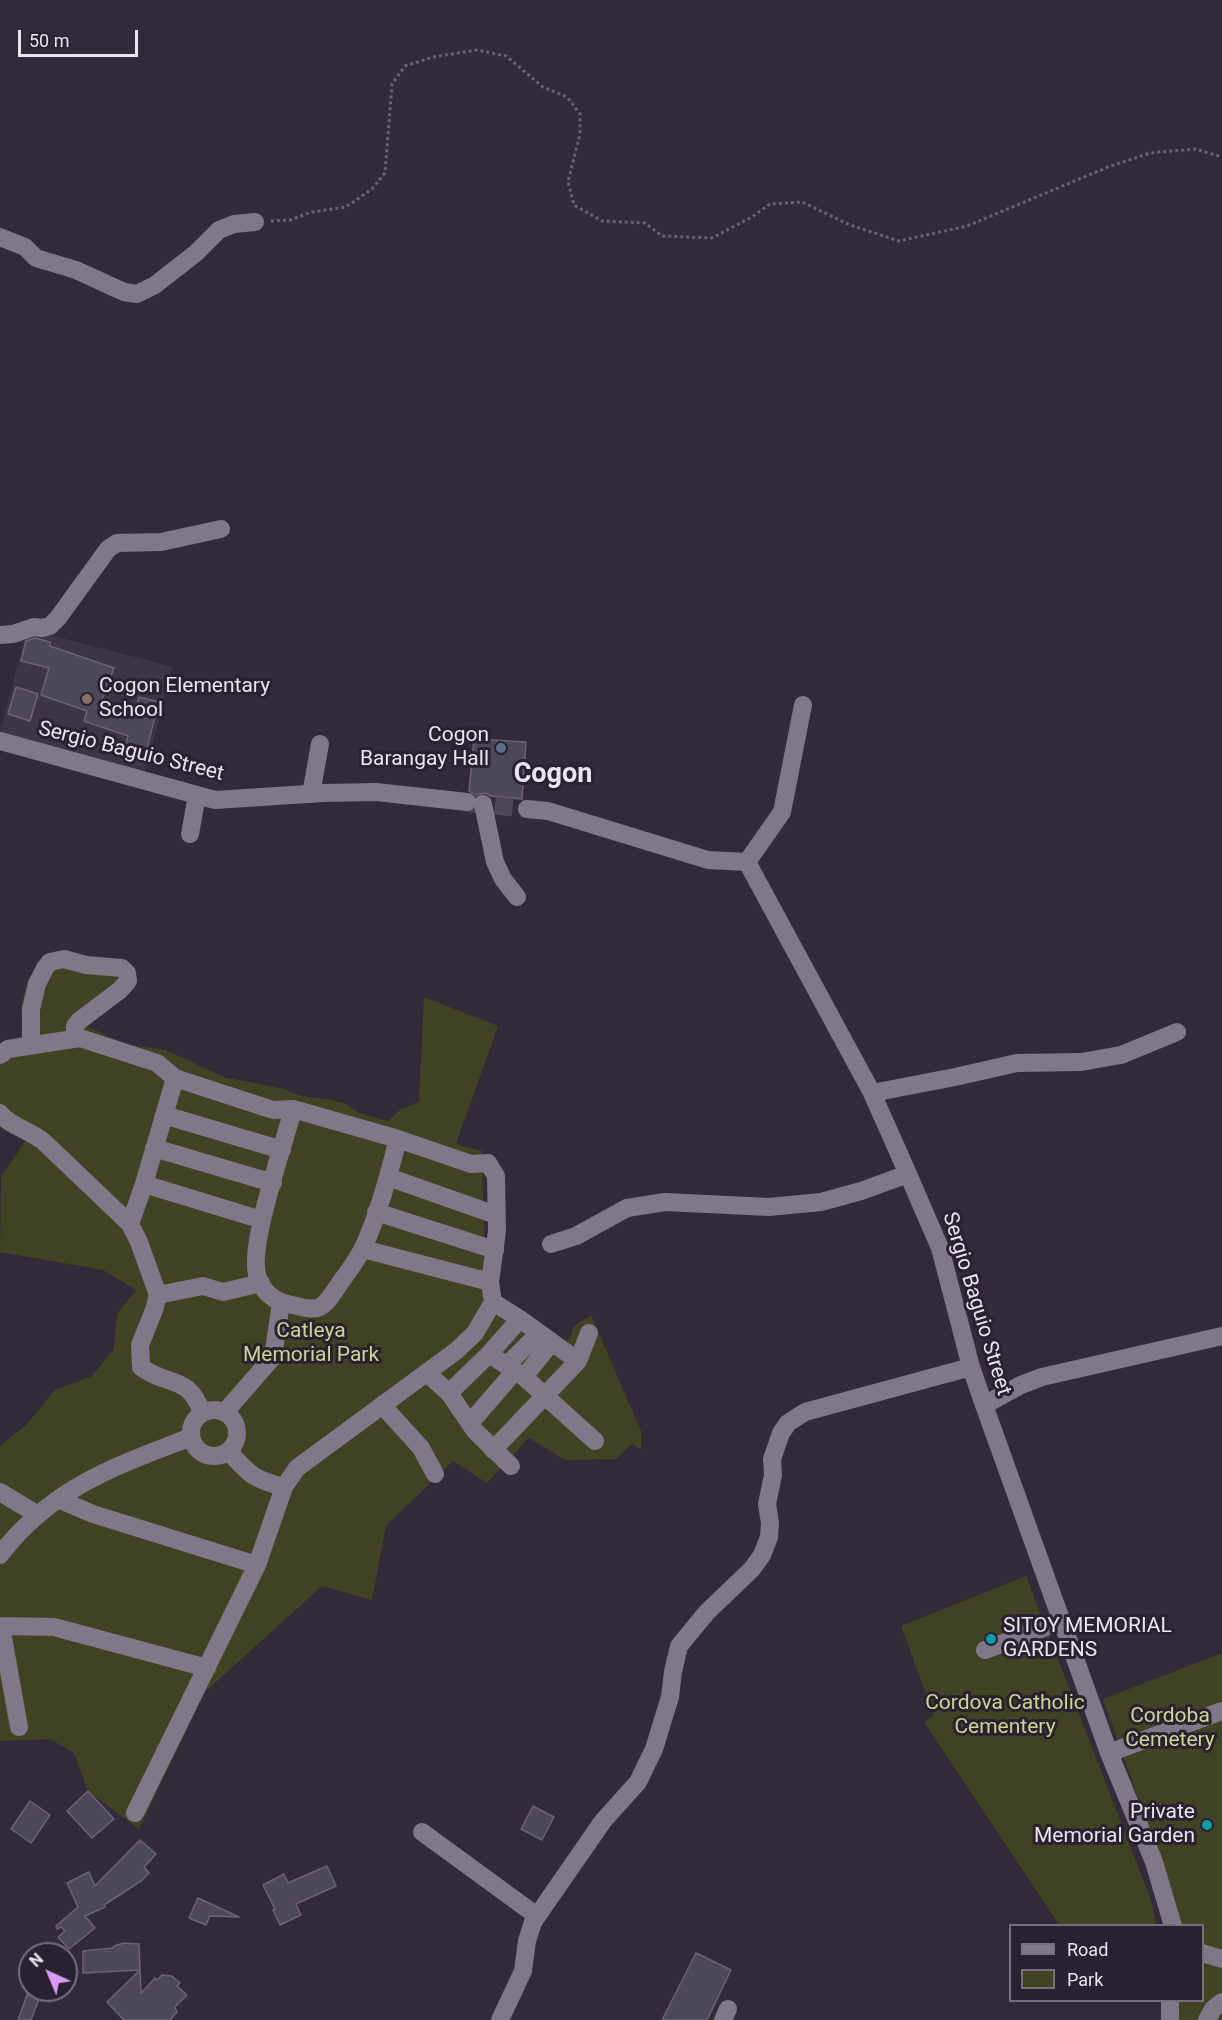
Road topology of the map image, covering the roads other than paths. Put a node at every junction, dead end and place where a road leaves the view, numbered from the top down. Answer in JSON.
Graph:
{"nodes":[{"id":1,"x":255,"y":222,"type":"road end"},
{"id":2,"x":0,"y":237,"type":"edge"},
{"id":3,"x":221,"y":529,"type":"dead end"},
{"id":4,"x":0,"y":634,"type":"edge"},
{"id":5,"x":803,"y":705,"type":"dead end"},
{"id":6,"x":0,"y":741,"type":"edge"},
{"id":7,"x":320,"y":744,"type":"dead end"},
{"id":8,"x":312,"y":794,"type":"junction"},
{"id":9,"x":197,"y":795,"type":"junction"},
{"id":10,"x":526,"y":809,"type":"tunnel mouth"},
{"id":11,"x":190,"y":834,"type":"dead end"},
{"id":12,"x":747,"y":862,"type":"junction"},
{"id":13,"x":517,"y":897,"type":"dead end"},
{"id":14,"x":1177,"y":1032,"type":"dead end"},
{"id":15,"x":75,"y":1038,"type":"junction"},
{"id":16,"x":31,"y":1045,"type":"junction"},
{"id":17,"x":0,"y":1055,"type":"edge"},
{"id":18,"x":175,"y":1078,"type":"junction"},
{"id":19,"x":872,"y":1093,"type":"junction"},
{"id":20,"x":293,"y":1110,"type":"junction"},
{"id":21,"x":0,"y":1113,"type":"edge"},
{"id":22,"x":164,"y":1115,"type":"junction"},
{"id":23,"x":398,"y":1139,"type":"junction"},
{"id":24,"x":154,"y":1148,"type":"junction"},
{"id":25,"x":282,"y":1150,"type":"junction"},
{"id":26,"x":908,"y":1174,"type":"junction"},
{"id":27,"x":388,"y":1177,"type":"junction"},
{"id":28,"x":273,"y":1183,"type":"junction"},
{"id":29,"x":144,"y":1184,"type":"junction"},
{"id":30,"x":376,"y":1212,"type":"junction"},
{"id":31,"x":496,"y":1215,"type":"junction"},
{"id":32,"x":262,"y":1220,"type":"junction"},
{"id":33,"x":130,"y":1224,"type":"junction"},
{"id":34,"x":551,"y":1244,"type":"dead end"},
{"id":35,"x":363,"y":1249,"type":"junction"},
{"id":36,"x":495,"y":1250,"type":"junction"},
{"id":37,"x":490,"y":1282,"type":"junction"},
{"id":38,"x":261,"y":1283,"type":"junction"},
{"id":39,"x":158,"y":1295,"type":"junction"},
{"id":40,"x":493,"y":1302,"type":"junction"},
{"id":41,"x":281,"y":1303,"type":"junction"},
{"id":42,"x":520,"y":1319,"type":"junction"},
{"id":43,"x":589,"y":1333,"type":"dead end"},
{"id":44,"x":1222,"y":1336,"type":"edge"},
{"id":45,"x":545,"y":1338,"type":"junction"},
{"id":46,"x":489,"y":1354,"type":"junction"},
{"id":47,"x":578,"y":1361,"type":"junction"},
{"id":48,"x":971,"y":1367,"type":"junction"},
{"id":49,"x":515,"y":1371,"type":"junction"},
{"id":50,"x":428,"y":1374,"type":"junction"},
{"id":51,"x":449,"y":1393,"type":"junction"},
{"id":52,"x":544,"y":1397,"type":"junction"},
{"id":53,"x":382,"y":1405,"type":"junction"},
{"id":54,"x":984,"y":1405,"type":"junction"},
{"id":55,"x":225,"y":1412,"type":"junction"},
{"id":56,"x":202,"y":1413,"type":"junction"},
{"id":57,"x":470,"y":1423,"type":"junction"},
{"id":58,"x":191,"y":1437,"type":"junction"},
{"id":59,"x":595,"y":1441,"type":"dead end"},
{"id":60,"x":493,"y":1450,"type":"junction"},
{"id":61,"x":228,"y":1451,"type":"junction"},
{"id":62,"x":511,"y":1466,"type":"dead end"},
{"id":63,"x":435,"y":1474,"type":"dead end"},
{"id":64,"x":284,"y":1487,"type":"junction"},
{"id":65,"x":0,"y":1492,"type":"edge"},
{"id":66,"x":58,"y":1499,"type":"junction"},
{"id":67,"x":38,"y":1515,"type":"junction"},
{"id":68,"x":0,"y":1555,"type":"edge"},
{"id":69,"x":257,"y":1565,"type":"junction"},
{"id":70,"x":1061,"y":1621,"type":"junction"},
{"id":71,"x":1,"y":1626,"type":"edge"},
{"id":72,"x":985,"y":1650,"type":"dead end"},
{"id":73,"x":207,"y":1668,"type":"junction"},
{"id":74,"x":1222,"y":1711,"type":"edge"},
{"id":75,"x":19,"y":1727,"type":"dead end"},
{"id":76,"x":1109,"y":1753,"type":"junction"},
{"id":77,"x":135,"y":1813,"type":"dead end"},
{"id":78,"x":422,"y":1832,"type":"dead end"},
{"id":79,"x":537,"y":1916,"type":"junction"},
{"id":80,"x":1172,"y":1924,"type":"edge"},
{"id":81,"x":1204,"y":1953,"type":"edge"},
{"id":82,"x":1222,"y":1959,"type":"edge"},
{"id":83,"x":1170,"y":2002,"type":"edge"},
{"id":84,"x":1222,"y":2002,"type":"edge"},
{"id":85,"x":1222,"y":2018,"type":"edge"},
{"id":86,"x":500,"y":2020,"type":"edge"},
{"id":87,"x":1170,"y":2020,"type":"edge"},
{"id":88,"x":1209,"y":2020,"type":"edge"}],
"edges":[{"from":1,"to":2,"type":"street"},
{"from":3,"to":4,"type":"street"},
{"from":5,"to":12,"type":"street"},
{"from":6,"to":9,"type":"street","name":"Sergio Baguio Street"},
{"from":7,"to":8,"type":"street"},
{"from":8,"to":9,"type":"street","name":"Sergio Baguio Street"},
{"from":8,"to":13,"type":"street","name":"Sergio Baguio Street"},
{"from":9,"to":11,"type":"street"},
{"from":10,"to":12,"type":"street"},
{"from":12,"to":19,"type":"street","name":"Sergio Baguio Street"},
{"from":14,"to":19,"type":"street"},
{"from":15,"to":16,"type":"street"},
{"from":15,"to":16,"type":"street"},
{"from":15,"to":18,"type":"street"},
{"from":16,"to":17,"type":"street"},
{"from":18,"to":20,"type":"street"},
{"from":18,"to":22,"type":"street"},
{"from":19,"to":26,"type":"street","name":"Sergio Baguio Street"},
{"from":20,"to":23,"type":"street"},
{"from":20,"to":25,"type":"street"},
{"from":21,"to":33,"type":"street"},
{"from":22,"to":24,"type":"street"},
{"from":22,"to":25,"type":"street"},
{"from":23,"to":27,"type":"street"},
{"from":23,"to":31,"type":"street"},
{"from":24,"to":28,"type":"street"},
{"from":24,"to":29,"type":"street"},
{"from":25,"to":28,"type":"street"},
{"from":26,"to":34,"type":"street"},
{"from":26,"to":48,"type":"street","name":"Sergio Baguio Street"},
{"from":27,"to":30,"type":"street"},
{"from":27,"to":31,"type":"street"},
{"from":28,"to":32,"type":"street"},
{"from":29,"to":32,"type":"street"},
{"from":29,"to":33,"type":"street"},
{"from":30,"to":35,"type":"street"},
{"from":30,"to":36,"type":"street"},
{"from":31,"to":36,"type":"street"},
{"from":32,"to":38,"type":"street"},
{"from":33,"to":39,"type":"street"},
{"from":35,"to":37,"type":"street"},
{"from":35,"to":41,"type":"street"},
{"from":36,"to":37,"type":"street"},
{"from":37,"to":40,"type":"street"},
{"from":38,"to":39,"type":"street"},
{"from":38,"to":41,"type":"street"},
{"from":39,"to":56,"type":"street"},
{"from":40,"to":42,"type":"street"},
{"from":40,"to":50,"type":"street"},
{"from":41,"to":55,"type":"street"},
{"from":42,"to":45,"type":"street"},
{"from":42,"to":46,"type":"street"},
{"from":43,"to":47,"type":"street"},
{"from":44,"to":54,"type":"street"},
{"from":45,"to":47,"type":"street"},
{"from":45,"to":49,"type":"street"},
{"from":46,"to":49,"type":"street"},
{"from":46,"to":51,"type":"street"},
{"from":47,"to":52,"type":"street"},
{"from":48,"to":54,"type":"street","name":"Sergio Baguio Street"},
{"from":48,"to":79,"type":"street"},
{"from":49,"to":52,"type":"street"},
{"from":49,"to":57,"type":"street"},
{"from":50,"to":51,"type":"street"},
{"from":50,"to":53,"type":"street"},
{"from":51,"to":57,"type":"street"},
{"from":52,"to":59,"type":"street"},
{"from":52,"to":60,"type":"street"},
{"from":53,"to":63,"type":"street"},
{"from":53,"to":64,"type":"street"},
{"from":54,"to":70,"type":"street","name":"Sergio Baguio Street"},
{"from":55,"to":56,"type":"street"},
{"from":55,"to":61,"type":"street"},
{"from":56,"to":58,"type":"street"},
{"from":57,"to":60,"type":"street"},
{"from":58,"to":61,"type":"street"},
{"from":58,"to":66,"type":"street"},
{"from":60,"to":62,"type":"street"},
{"from":61,"to":64,"type":"street"},
{"from":64,"to":69,"type":"street"},
{"from":65,"to":67,"type":"street"},
{"from":66,"to":67,"type":"street"},
{"from":66,"to":69,"type":"street"},
{"from":67,"to":68,"type":"street"},
{"from":69,"to":73,"type":"street"},
{"from":70,"to":72,"type":"street"},
{"from":70,"to":76,"type":"street","name":"Sergio Baguio Street"},
{"from":71,"to":73,"type":"street"},
{"from":71,"to":75,"type":"street"},
{"from":73,"to":77,"type":"street"},
{"from":74,"to":76,"type":"street"},
{"from":76,"to":80,"type":"street","name":"Sergio Baguio Street"},
{"from":78,"to":79,"type":"street"},
{"from":79,"to":86,"type":"street"},
{"from":81,"to":82,"type":"street"},
{"from":83,"to":87,"type":"street"},
{"from":84,"to":88,"type":"street"},
{"from":85,"to":88,"type":"street"}]}
